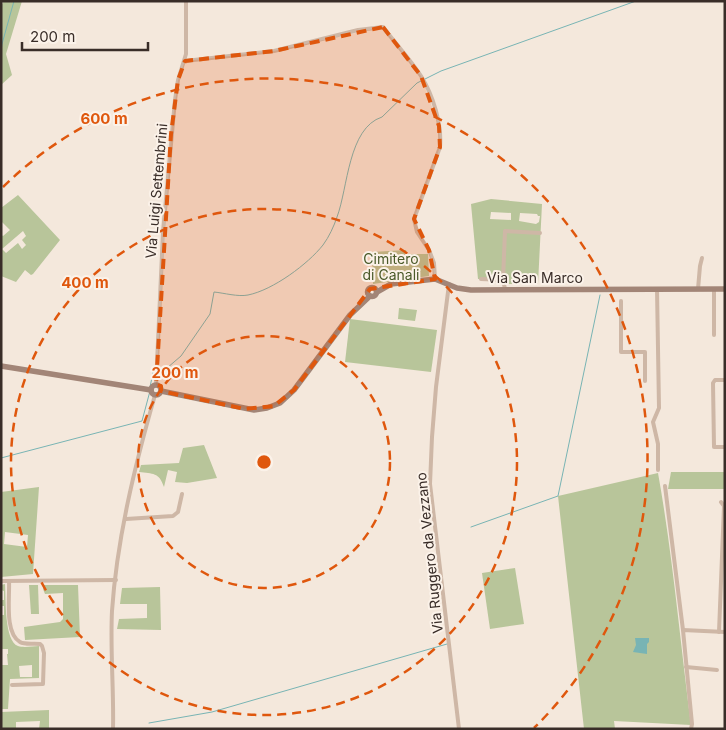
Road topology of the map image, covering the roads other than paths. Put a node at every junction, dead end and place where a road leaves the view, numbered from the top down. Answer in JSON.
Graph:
{"nodes":[{"id":1,"x":186,"y":1,"type":"edge"},
{"id":2,"x":185,"y":61,"type":"junction"},
{"id":3,"x":540,"y":233,"type":"dead end"},
{"id":4,"x":702,"y":258,"type":"dead end"},
{"id":5,"x":435,"y":279,"type":"junction"},
{"id":6,"x":481,"y":279,"type":"dead end"},
{"id":7,"x":503,"y":280,"type":"junction"},
{"id":8,"x":449,"y":284,"type":"junction"},
{"id":9,"x":505,"y":289,"type":"junction"},
{"id":10,"x":621,"y":289,"type":"junction"},
{"id":11,"x":656,"y":289,"type":"junction"},
{"id":12,"x":698,"y":289,"type":"junction"},
{"id":13,"x":714,"y":289,"type":"junction"},
{"id":14,"x":725,"y":289,"type":"edge"},
{"id":15,"x":714,"y":335,"type":"dead end"},
{"id":16,"x":1,"y":366,"type":"edge"},
{"id":17,"x":725,"y":380,"type":"edge"},
{"id":18,"x":645,"y":381,"type":"dead end"},
{"id":19,"x":156,"y":385,"type":"junction"},
{"id":20,"x":151,"y":391,"type":"junction"},
{"id":21,"x":161,"y":391,"type":"junction"},
{"id":22,"x":725,"y":447,"type":"edge"},
{"id":23,"x":658,"y":470,"type":"dead end"},
{"id":24,"x":665,"y":486,"type":"dead end"},
{"id":25,"x":182,"y":494,"type":"dead end"},
{"id":26,"x":721,"y":502,"type":"dead end"},
{"id":27,"x":126,"y":519,"type":"junction"},
{"id":28,"x":116,"y":580,"type":"junction"},
{"id":29,"x":1,"y":581,"type":"edge"},
{"id":30,"x":10,"y":581,"type":"junction"},
{"id":31,"x":683,"y":630,"type":"junction"},
{"id":32,"x":719,"y":632,"type":"junction"},
{"id":33,"x":725,"y":632,"type":"edge"},
{"id":34,"x":686,"y":668,"type":"junction"},
{"id":35,"x":718,"y":670,"type":"dead end"},
{"id":36,"x":12,"y":685,"type":"dead end"},
{"id":37,"x":113,"y":729,"type":"edge"},
{"id":38,"x":460,"y":729,"type":"edge"},
{"id":39,"x":691,"y":729,"type":"edge"}],
"edges":[{"from":1,"to":2,"type":"street","name":"Via Luigi Settembrini"},
{"from":2,"to":5,"type":"street"},
{"from":2,"to":19,"type":"street","name":"Via Luigi Settembrini"},
{"from":3,"to":7,"type":"street"},
{"from":4,"to":12,"type":"street"},
{"from":5,"to":8,"type":"street","name":"Via San Marco"},
{"from":5,"to":21,"type":"street","name":"Via San Marco"},
{"from":6,"to":7,"type":"street"},
{"from":7,"to":9,"type":"street"},
{"from":8,"to":9,"type":"street","name":"Via San Marco"},
{"from":8,"to":38,"type":"street","name":"Via Ruggero da Vezzano"},
{"from":9,"to":10,"type":"street","name":"Via San Marco"},
{"from":10,"to":11,"type":"street","name":"Via San Marco"},
{"from":10,"to":18,"type":"street"},
{"from":11,"to":12,"type":"street","name":"Via San Marco"},
{"from":11,"to":23,"type":"street"},
{"from":12,"to":13,"type":"street","name":"Via San Marco"},
{"from":13,"to":14,"type":"street","name":"Via San Marco"},
{"from":13,"to":15,"type":"street"},
{"from":16,"to":20,"type":"street"},
{"from":17,"to":22,"type":"street"},
{"from":19,"to":20,"type":"street"},
{"from":19,"to":21,"type":"street"},
{"from":20,"to":21,"type":"street"},
{"from":20,"to":27,"type":"street"},
{"from":24,"to":31,"type":"street"},
{"from":25,"to":27,"type":"street"},
{"from":26,"to":32,"type":"street"},
{"from":27,"to":28,"type":"street"},
{"from":28,"to":30,"type":"street"},
{"from":28,"to":37,"type":"street"},
{"from":29,"to":30,"type":"street"},
{"from":30,"to":36,"type":"street"},
{"from":31,"to":32,"type":"street"},
{"from":31,"to":34,"type":"street"},
{"from":32,"to":33,"type":"street"},
{"from":34,"to":35,"type":"street"},
{"from":34,"to":39,"type":"street"}]}
